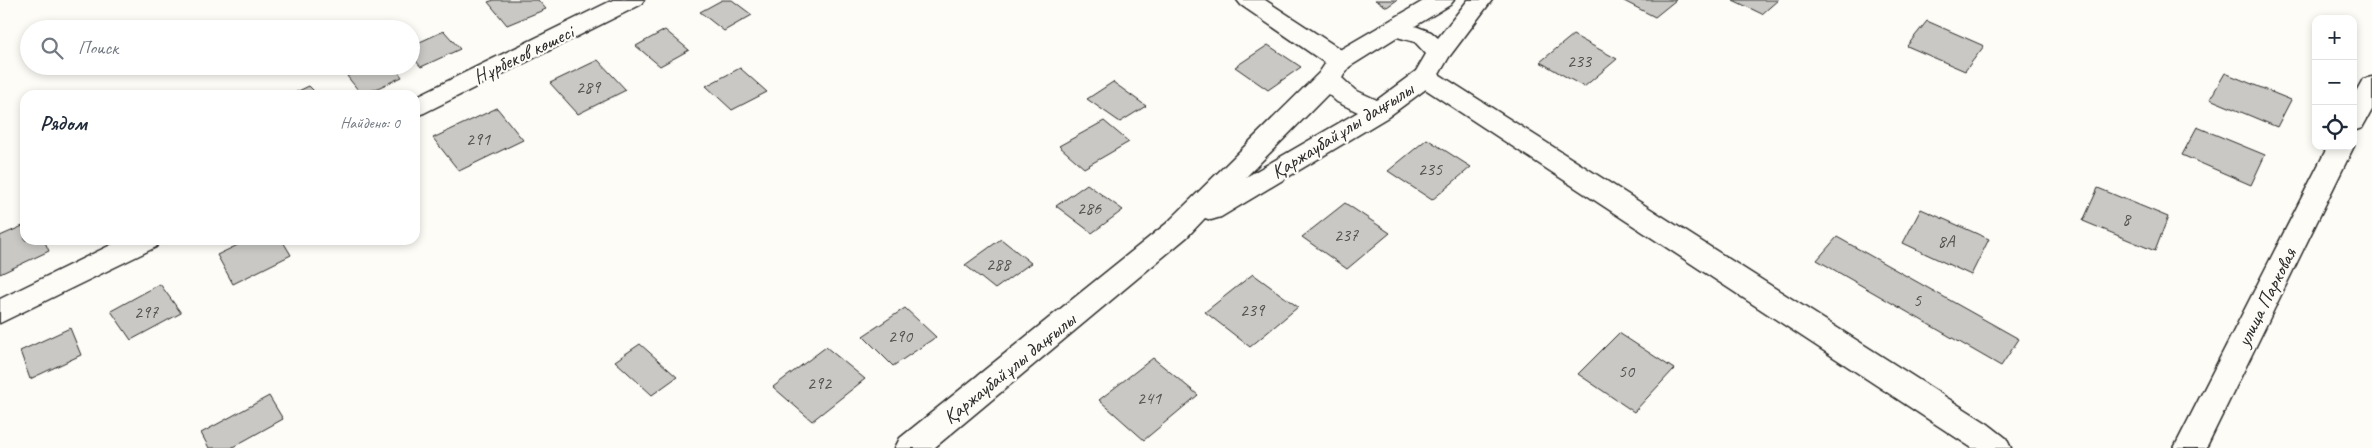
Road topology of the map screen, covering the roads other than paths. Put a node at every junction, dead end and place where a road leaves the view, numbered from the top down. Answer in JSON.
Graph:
{"nodes":[{"id":1,"x":632,"y":0,"type":"edge"},
{"id":2,"x":1249,"y":0,"type":"edge"},
{"id":3,"x":1442,"y":0,"type":"edge"},
{"id":4,"x":1480,"y":0,"type":"edge"},
{"id":5,"x":1397,"y":28,"type":"junction"},
{"id":6,"x":1440,"y":53,"type":"junction"},
{"id":7,"x":1334,"y":70,"type":"junction"},
{"id":8,"x":1425,"y":76,"type":"junction"},
{"id":9,"x":2372,"y":85,"type":"edge"},
{"id":10,"x":420,"y":105,"type":"edge"},
{"id":11,"x":1379,"y":111,"type":"junction"},
{"id":12,"x":2357,"y":114,"type":"edge"},
{"id":13,"x":2339,"y":150,"type":"edge"},
{"id":14,"x":1177,"y":230,"type":"junction"},
{"id":15,"x":136,"y":245,"type":"edge"},
{"id":16,"x":0,"y":312,"type":"edge"},
{"id":17,"x":911,"y":448,"type":"edge"},
{"id":18,"x":1995,"y":448,"type":"edge"},
{"id":19,"x":2190,"y":448,"type":"edge"}],
"edges":[{"from":1,"to":10,"type":"main road","name":"Нұрбеков көшесі"},
{"from":2,"to":7,"type":"main road"},
{"from":3,"to":5,"type":"main road","name":"Қаржаубайұлы даңғылы"},
{"from":4,"to":6,"type":"main road","name":"Қаржаубайұлы даңғылы"},
{"from":5,"to":6,"type":"main road"},
{"from":5,"to":7,"type":"main road","name":"Қаржаубайұлы даңғылы"},
{"from":6,"to":8,"type":"main road","name":"Қаржаубайұлы даңғылы"},
{"from":7,"to":11,"type":"main road"},
{"from":7,"to":14,"type":"main road","name":"Қаржаубайұлы даңғылы"},
{"from":8,"to":11,"type":"main road","name":"Қаржаубайұлы даңғылы"},
{"from":8,"to":18,"type":"main road"},
{"from":9,"to":12,"type":"main road"},
{"from":11,"to":14,"type":"main road","name":"Қаржаубайұлы даңғылы"},
{"from":13,"to":19,"type":"main road","name":"улица Парковая"},
{"from":14,"to":17,"type":"main road","name":"Қаржаубайұлы даңғылы"},
{"from":15,"to":16,"type":"main road"}]}
